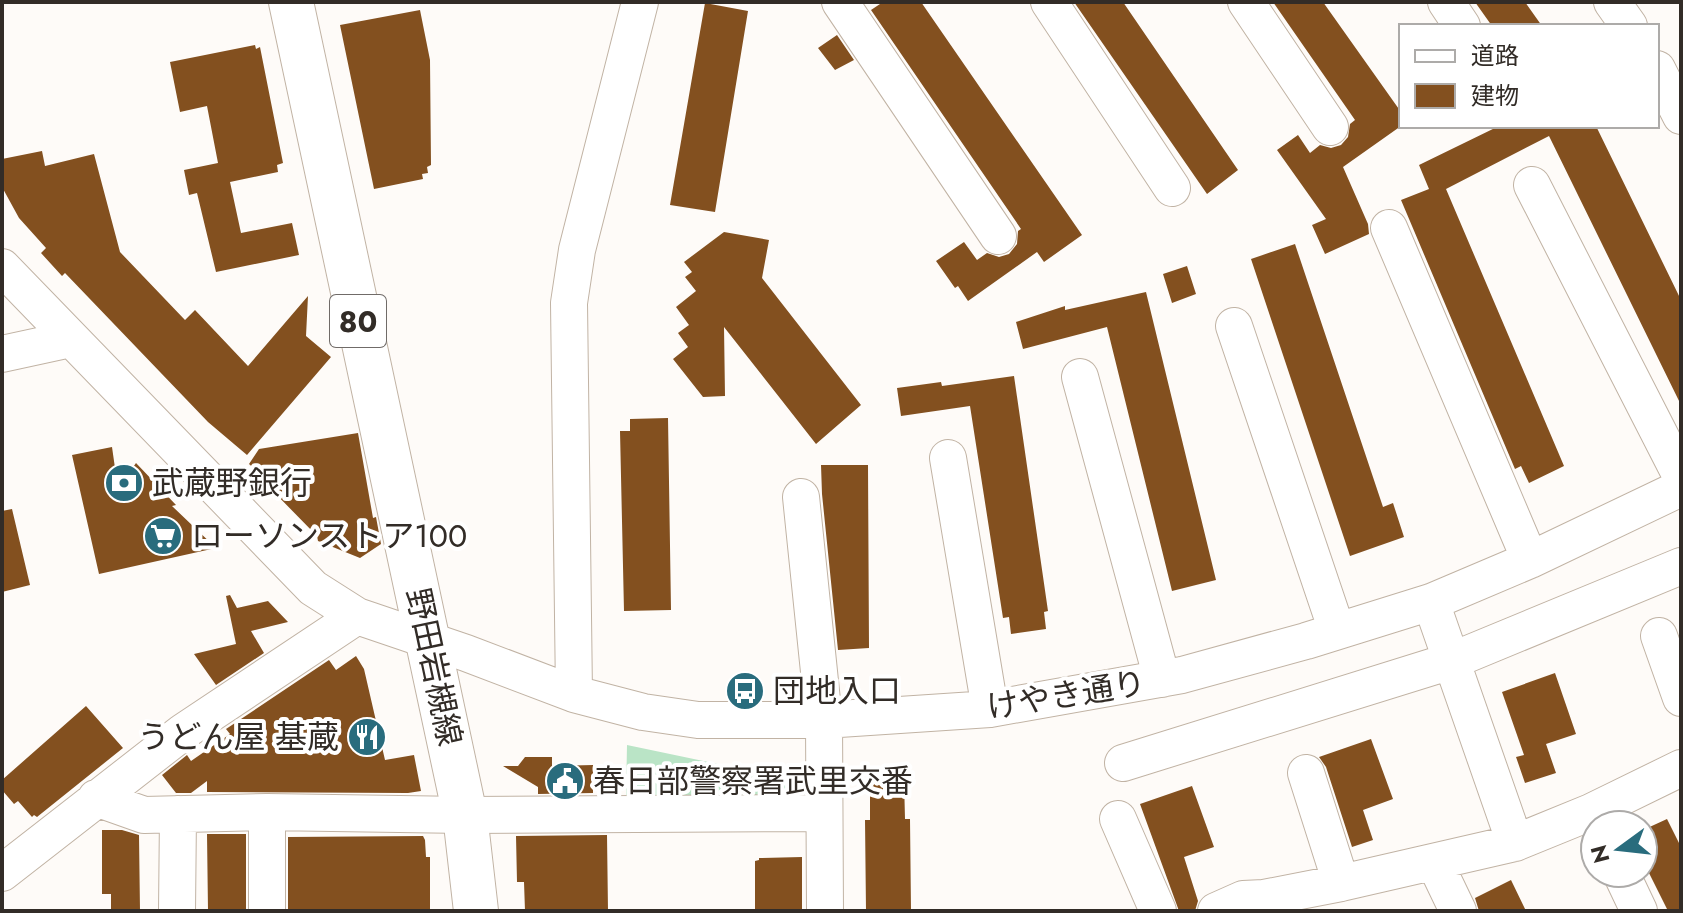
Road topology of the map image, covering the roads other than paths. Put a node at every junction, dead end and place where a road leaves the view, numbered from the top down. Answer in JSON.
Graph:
{"nodes":[{"id":1,"x":291,"y":2,"type":"edge"},
{"id":2,"x":640,"y":2,"type":"edge"},
{"id":3,"x":840,"y":2,"type":"edge"},
{"id":4,"x":1049,"y":2,"type":"edge"},
{"id":5,"x":1246,"y":2,"type":"edge"},
{"id":6,"x":1446,"y":2,"type":"edge"},
{"id":7,"x":1612,"y":2,"type":"edge"},
{"id":8,"x":1461,"y":24,"type":"edge"},
{"id":9,"x":1628,"y":24,"type":"edge"},
{"id":10,"x":1659,"y":73,"type":"edge"},
{"id":11,"x":1681,"y":116,"type":"edge"},
{"id":12,"x":1330,"y":127,"type":"dead end"},
{"id":13,"x":1532,"y":185,"type":"dead end"},
{"id":14,"x":1172,"y":188,"type":"dead end"},
{"id":15,"x":1389,"y":228,"type":"dead end"},
{"id":16,"x":998,"y":236,"type":"dead end"},
{"id":17,"x":2,"y":267,"type":"edge"},
{"id":18,"x":1234,"y":326,"type":"dead end"},
{"id":19,"x":71,"y":339,"type":"junction"},
{"id":20,"x":2,"y":354,"type":"edge"},
{"id":21,"x":1080,"y":377,"type":"dead end"},
{"id":22,"x":948,"y":458,"type":"dead end"},
{"id":23,"x":1681,"y":476,"type":"edge"},
{"id":24,"x":1681,"y":488,"type":"edge"},
{"id":25,"x":801,"y":497,"type":"dead end"},
{"id":26,"x":1530,"y":560,"type":"junction"},
{"id":27,"x":1681,"y":566,"type":"edge"},
{"id":28,"x":1431,"y":602,"type":"junction"},
{"id":29,"x":357,"y":616,"type":"junction"},
{"id":30,"x":1337,"y":631,"type":"junction"},
{"id":31,"x":1659,"y":636,"type":"dead end"},
{"id":32,"x":428,"y":640,"type":"junction"},
{"id":33,"x":1451,"y":661,"type":"junction"},
{"id":34,"x":1162,"y":679,"type":"junction"},
{"id":35,"x":574,"y":694,"type":"junction"},
{"id":36,"x":1681,"y":698,"type":"edge"},
{"id":37,"x":990,"y":709,"type":"junction"},
{"id":38,"x":824,"y":720,"type":"junction"},
{"id":39,"x":1123,"y":763,"type":"dead end"},
{"id":40,"x":1681,"y":768,"type":"edge"},
{"id":41,"x":1306,"y":773,"type":"dead end"},
{"id":42,"x":96,"y":798,"type":"junction"},
{"id":43,"x":1610,"y":809,"type":"edge"},
{"id":44,"x":267,"y":812,"type":"junction"},
{"id":45,"x":824,"y":813,"type":"junction"},
{"id":46,"x":178,"y":814,"type":"junction"},
{"id":47,"x":465,"y":815,"type":"junction"},
{"id":48,"x":1118,"y":819,"type":"dead end"},
{"id":49,"x":1579,"y":823,"type":"edge"},
{"id":50,"x":1515,"y":843,"type":"junction"},
{"id":51,"x":1435,"y":863,"type":"junction"},
{"id":52,"x":2,"y":873,"type":"edge"},
{"id":53,"x":1341,"y":883,"type":"junction"},
{"id":54,"x":1629,"y":889,"type":"edge"},
{"id":55,"x":1267,"y":905,"type":"edge"},
{"id":56,"x":177,"y":911,"type":"edge"},
{"id":57,"x":267,"y":911,"type":"edge"},
{"id":58,"x":476,"y":911,"type":"edge"},
{"id":59,"x":825,"y":911,"type":"edge"},
{"id":60,"x":1158,"y":911,"type":"edge"},
{"id":61,"x":1216,"y":911,"type":"edge"},
{"id":62,"x":1458,"y":911,"type":"edge"},
{"id":63,"x":1639,"y":911,"type":"edge"}],
"edges":[{"from":1,"to":32,"type":"main road","name":"野田岩槻線","number":"80"},
{"from":2,"to":35,"type":"street"},
{"from":3,"to":16,"type":"street"},
{"from":4,"to":14,"type":"street"},
{"from":5,"to":12,"type":"street"},
{"from":6,"to":8,"type":"street"},
{"from":7,"to":9,"type":"street"},
{"from":10,"to":11,"type":"street"},
{"from":13,"to":23,"type":"street"},
{"from":15,"to":26,"type":"street"},
{"from":17,"to":19,"type":"street","name":"けやき通り"},
{"from":18,"to":30,"type":"street"},
{"from":19,"to":20,"type":"street"},
{"from":19,"to":29,"type":"street","name":"けやき通り"},
{"from":21,"to":34,"type":"street"},
{"from":22,"to":37,"type":"street"},
{"from":24,"to":26,"type":"street","name":"けやき通り"},
{"from":25,"to":38,"type":"street"},
{"from":26,"to":28,"type":"street","name":"けやき通り"},
{"from":27,"to":33,"type":"street"},
{"from":28,"to":30,"type":"street","name":"けやき通り"},
{"from":28,"to":33,"type":"street"},
{"from":29,"to":32,"type":"street","name":"けやき通り"},
{"from":29,"to":42,"type":"street"},
{"from":30,"to":34,"type":"street","name":"けやき通り"},
{"from":31,"to":36,"type":"street"},
{"from":32,"to":35,"type":"street","name":"けやき通り"},
{"from":32,"to":47,"type":"main road","name":"野田岩槻線","number":"80"},
{"from":33,"to":39,"type":"street"},
{"from":33,"to":50,"type":"street"},
{"from":34,"to":37,"type":"street","name":"けやき通り"},
{"from":35,"to":38,"type":"street","name":"けやき通り"},
{"from":37,"to":38,"type":"street","name":"けやき通り"},
{"from":38,"to":45,"type":"street"},
{"from":40,"to":43,"type":"street"},
{"from":41,"to":53,"type":"street"},
{"from":42,"to":46,"type":"street"},
{"from":42,"to":52,"type":"street"},
{"from":44,"to":46,"type":"street"},
{"from":44,"to":47,"type":"street"},
{"from":44,"to":57,"type":"street"},
{"from":45,"to":47,"type":"street"},
{"from":45,"to":59,"type":"street"},
{"from":46,"to":56,"type":"street"},
{"from":47,"to":58,"type":"main road","name":"野田岩槻線","number":"80"},
{"from":48,"to":60,"type":"street"},
{"from":49,"to":50,"type":"street"},
{"from":50,"to":51,"type":"street"},
{"from":51,"to":53,"type":"street"},
{"from":51,"to":62,"type":"street"},
{"from":53,"to":55,"type":"street"},
{"from":54,"to":63,"type":"street"},
{"from":55,"to":61,"type":"street"}]}
